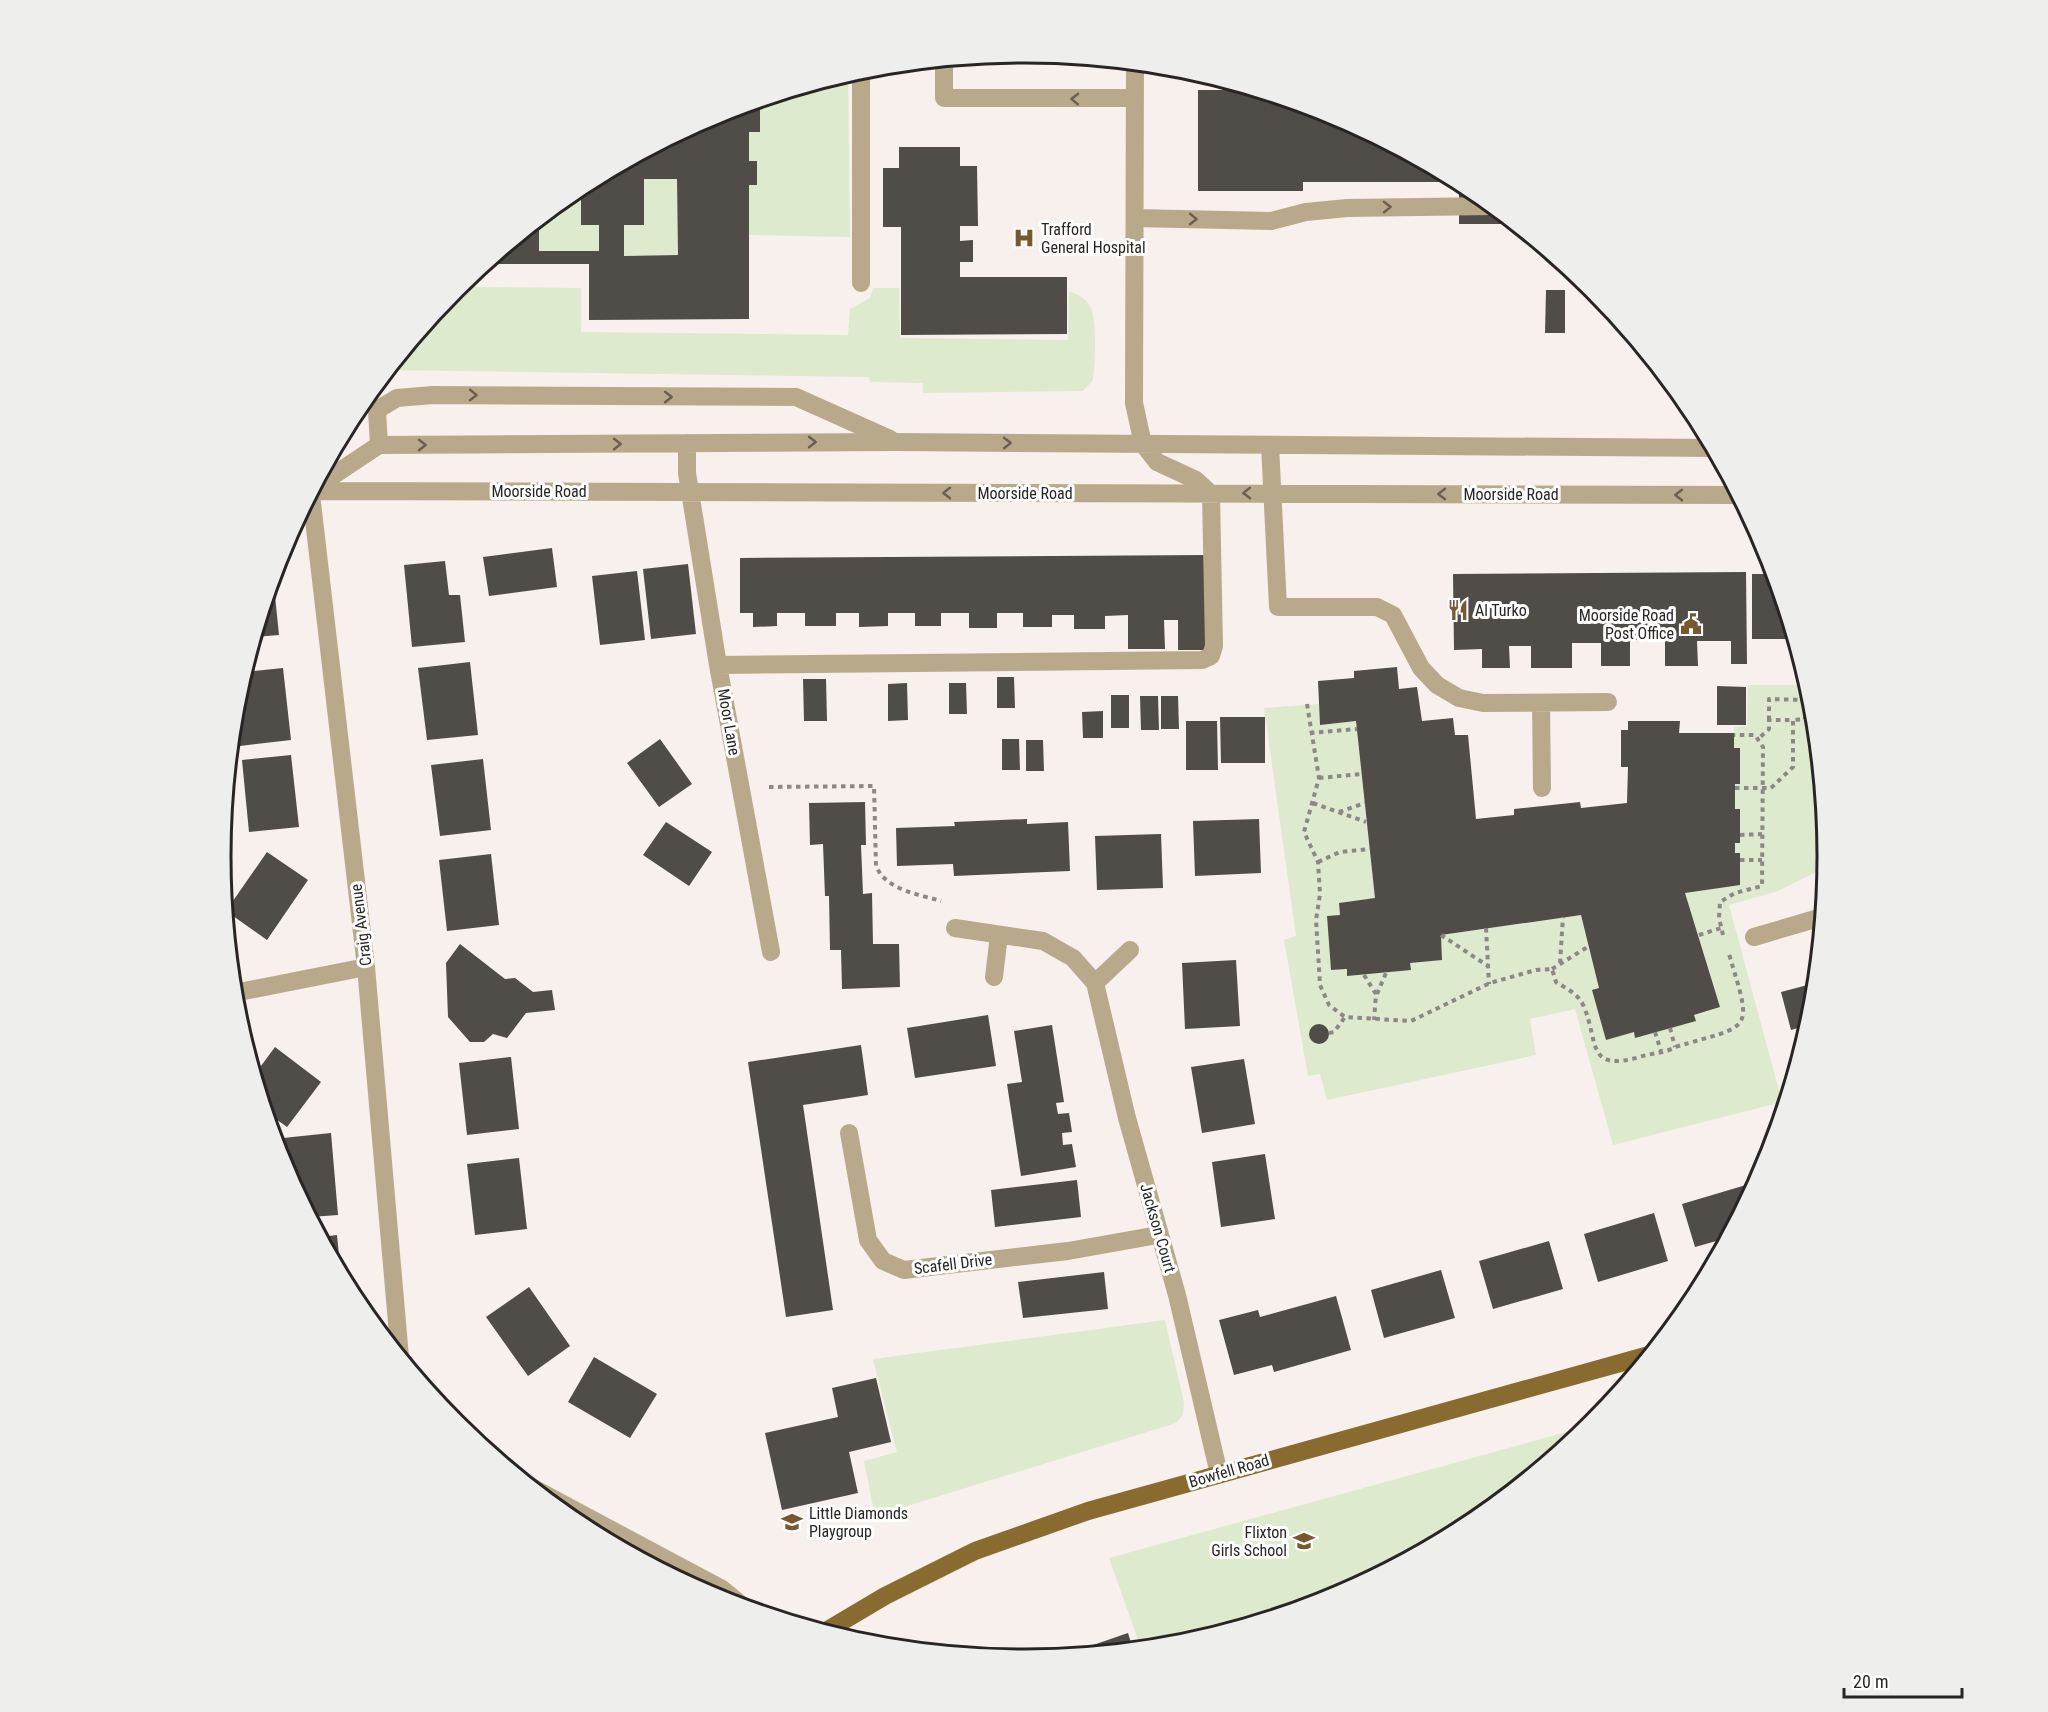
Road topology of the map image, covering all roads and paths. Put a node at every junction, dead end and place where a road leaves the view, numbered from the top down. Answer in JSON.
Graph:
{"nodes":[{"id":1,"x":944,"y":68,"type":"edge"},
{"id":2,"x":1135,"y":71,"type":"edge"},
{"id":3,"x":861,"y":80,"type":"edge"},
{"id":4,"x":1134,"y":98,"type":"junction"},
{"id":5,"x":1478,"y":206,"type":"edge"},
{"id":6,"x":1135,"y":218,"type":"junction"},
{"id":7,"x":861,"y":283,"type":"dead end"},
{"id":8,"x":897,"y":442,"type":"junction"},
{"id":9,"x":687,"y":443,"type":"junction"},
{"id":10,"x":1143,"y":444,"type":"junction"},
{"id":11,"x":379,"y":445,"type":"junction"},
{"id":12,"x":1270,"y":445,"type":"junction"},
{"id":13,"x":1703,"y":448,"type":"edge"},
{"id":14,"x":325,"y":482,"type":"edge"},
{"id":15,"x":320,"y":491,"type":"edge"},
{"id":16,"x":690,"y":491,"type":"junction"},
{"id":17,"x":1271,"y":493,"type":"junction"},
{"id":18,"x":1211,"y":494,"type":"junction"},
{"id":19,"x":1730,"y":495,"type":"edge"},
{"id":20,"x":313,"y":504,"type":"edge"},
{"id":21,"x":718,"y":665,"type":"junction"},
{"id":22,"x":1802,"y":700,"type":"edge"},
{"id":23,"x":1608,"y":702,"type":"dead end"},
{"id":24,"x":1541,"y":703,"type":"junction"},
{"id":25,"x":1307,"y":704,"type":"dead end"},
{"id":26,"x":1805,"y":719,"type":"edge"},
{"id":27,"x":1769,"y":720,"type":"junction"},
{"id":28,"x":1793,"y":720,"type":"junction"},
{"id":29,"x":1357,"y":729,"type":"dead end"},
{"id":30,"x":1311,"y":733,"type":"junction"},
{"id":31,"x":1734,"y":735,"type":"dead end"},
{"id":32,"x":1759,"y":738,"type":"junction"},
{"id":33,"x":1361,"y":774,"type":"dead end"},
{"id":34,"x":1320,"y":778,"type":"junction"},
{"id":35,"x":741,"y":787,"type":"junction"},
{"id":36,"x":1542,"y":788,"type":"dead end"},
{"id":37,"x":1735,"y":788,"type":"dead end"},
{"id":38,"x":1763,"y":788,"type":"junction"},
{"id":39,"x":1313,"y":803,"type":"junction"},
{"id":40,"x":1365,"y":803,"type":"dead end"},
{"id":41,"x":1338,"y":813,"type":"junction"},
{"id":42,"x":1366,"y":822,"type":"dead end"},
{"id":43,"x":1762,"y":834,"type":"junction"},
{"id":44,"x":1740,"y":835,"type":"dead end"},
{"id":45,"x":1370,"y":849,"type":"dead end"},
{"id":46,"x":1762,"y":860,"type":"junction"},
{"id":47,"x":1740,"y":861,"type":"dead end"},
{"id":48,"x":1318,"y":862,"type":"junction"},
{"id":49,"x":1563,"y":917,"type":"dead end"},
{"id":50,"x":1814,"y":919,"type":"edge"},
{"id":51,"x":1485,"y":928,"type":"dead end"},
{"id":52,"x":1721,"y":928,"type":"junction"},
{"id":53,"x":959,"y":929,"type":"joint"},
{"id":54,"x":999,"y":935,"type":"junction"},
{"id":55,"x":1441,"y":935,"type":"dead end"},
{"id":56,"x":1699,"y":935,"type":"dead end"},
{"id":57,"x":1754,"y":937,"type":"dead end"},
{"id":58,"x":1725,"y":939,"type":"dead end"},
{"id":59,"x":1588,"y":946,"type":"dead end"},
{"id":60,"x":1130,"y":950,"type":"dead end"},
{"id":61,"x":1728,"y":950,"type":"dead end"},
{"id":62,"x":771,"y":952,"type":"dead end"},
{"id":63,"x":1560,"y":963,"type":"junction"},
{"id":64,"x":1488,"y":966,"type":"junction"},
{"id":65,"x":366,"y":967,"type":"junction"},
{"id":66,"x":1552,"y":969,"type":"junction"},
{"id":67,"x":1386,"y":973,"type":"dead end"},
{"id":68,"x":1364,"y":975,"type":"dead end"},
{"id":69,"x":994,"y":977,"type":"dead end"},
{"id":70,"x":1095,"y":983,"type":"junction"},
{"id":71,"x":1489,"y":984,"type":"junction"},
{"id":72,"x":243,"y":991,"type":"edge"},
{"id":73,"x":1376,"y":994,"type":"junction"},
{"id":74,"x":1345,"y":1017,"type":"junction"},
{"id":75,"x":1374,"y":1020,"type":"junction"},
{"id":76,"x":1670,"y":1028,"type":"dead end"},
{"id":77,"x":1655,"y":1032,"type":"dead end"},
{"id":78,"x":1329,"y":1033,"type":"dead end"},
{"id":79,"x":1675,"y":1047,"type":"junction"},
{"id":80,"x":1660,"y":1051,"type":"junction"},
{"id":81,"x":849,"y":1133,"type":"dead end"},
{"id":82,"x":1158,"y":1235,"type":"junction"},
{"id":83,"x":399,"y":1344,"type":"edge"},
{"id":84,"x":1637,"y":1358,"type":"edge"},
{"id":85,"x":1219,"y":1474,"type":"junction"},
{"id":86,"x":579,"y":1512,"type":"edge"},
{"id":87,"x":723,"y":1590,"type":"edge"},
{"id":88,"x":836,"y":1626,"type":"edge"}],
"edges":[{"from":4,"to":1,"type":"street","one_way":true},
{"from":2,"to":4,"type":"street"},
{"from":3,"to":7,"type":"street"},
{"from":4,"to":6,"type":"street"},
{"from":6,"to":5,"type":"street","one_way":true},
{"from":6,"to":10,"type":"street"},
{"from":9,"to":8,"type":"street","one_way":true},
{"from":8,"to":10,"type":"street","one_way":true},
{"from":11,"to":8,"type":"street","one_way":true},
{"from":11,"to":9,"type":"street","one_way":true},
{"from":9,"to":16,"type":"street","name":"Moor Lane"},
{"from":10,"to":12,"type":"street"},
{"from":10,"to":18,"type":"street"},
{"from":11,"to":14,"type":"street"},
{"from":12,"to":13,"type":"street"},
{"from":12,"to":17,"type":"street"},
{"from":15,"to":16,"type":"street","name":"Moorside Road"},
{"from":18,"to":16,"type":"street","name":"Moorside Road","one_way":true},
{"from":16,"to":21,"type":"street","name":"Moor Lane"},
{"from":17,"to":18,"type":"street","name":"Moorside Road","one_way":true},
{"from":19,"to":17,"type":"street","name":"Moorside Road","one_way":true},
{"from":17,"to":24,"type":"street"},
{"from":18,"to":21,"type":"street"},
{"from":20,"to":65,"type":"street","name":"Craig Avenue"},
{"from":21,"to":35,"type":"street","name":"Moor Lane"},
{"from":22,"to":27,"type":"path"},
{"from":23,"to":24,"type":"street"},
{"from":24,"to":36,"type":"street"},
{"from":25,"to":30,"type":"path"},
{"from":26,"to":28,"type":"path"},
{"from":27,"to":28,"type":"path"},
{"from":27,"to":32,"type":"path"},
{"from":28,"to":38,"type":"path"},
{"from":29,"to":30,"type":"path"},
{"from":30,"to":34,"type":"path"},
{"from":31,"to":32,"type":"path"},
{"from":32,"to":38,"type":"path"},
{"from":33,"to":34,"type":"path"},
{"from":34,"to":39,"type":"path"},
{"from":35,"to":53,"type":"path"},
{"from":35,"to":62,"type":"street","name":"Moor Lane"},
{"from":37,"to":38,"type":"path"},
{"from":38,"to":43,"type":"path"},
{"from":39,"to":41,"type":"path"},
{"from":39,"to":48,"type":"path"},
{"from":40,"to":41,"type":"path"},
{"from":41,"to":42,"type":"path"},
{"from":43,"to":44,"type":"path"},
{"from":43,"to":46,"type":"path"},
{"from":45,"to":48,"type":"path"},
{"from":46,"to":47,"type":"path"},
{"from":46,"to":52,"type":"path"},
{"from":48,"to":74,"type":"path"},
{"from":49,"to":63,"type":"path"},
{"from":50,"to":57,"type":"street"},
{"from":51,"to":64,"type":"path"},
{"from":52,"to":56,"type":"path"},
{"from":52,"to":58,"type":"path"},
{"from":53,"to":54,"type":"street","name":"Jackson Court"},
{"from":54,"to":69,"type":"street"},
{"from":54,"to":70,"type":"street","name":"Jackson Court"},
{"from":55,"to":64,"type":"path"},
{"from":59,"to":63,"type":"path"},
{"from":60,"to":70,"type":"street"},
{"from":61,"to":79,"type":"path"},
{"from":63,"to":66,"type":"path"},
{"from":64,"to":71,"type":"path"},
{"from":65,"to":72,"type":"street"},
{"from":65,"to":83,"type":"street","name":"Craig Avenue"},
{"from":66,"to":71,"type":"path"},
{"from":66,"to":80,"type":"path"},
{"from":67,"to":73,"type":"path"},
{"from":68,"to":73,"type":"path"},
{"from":70,"to":82,"type":"street","name":"Jackson Court"},
{"from":71,"to":75,"type":"path"},
{"from":73,"to":75,"type":"path"},
{"from":74,"to":75,"type":"path"},
{"from":74,"to":78,"type":"path"},
{"from":76,"to":79,"type":"path"},
{"from":77,"to":80,"type":"path"},
{"from":79,"to":80,"type":"path"},
{"from":81,"to":82,"type":"street","name":"Scafell Drive"},
{"from":82,"to":85,"type":"street","name":"Jackson Court"},
{"from":84,"to":85,"type":"main road","name":"Bowfell Road"},
{"from":85,"to":88,"type":"main road","name":"Bowfell Road"},
{"from":86,"to":87,"type":"street"}]}
